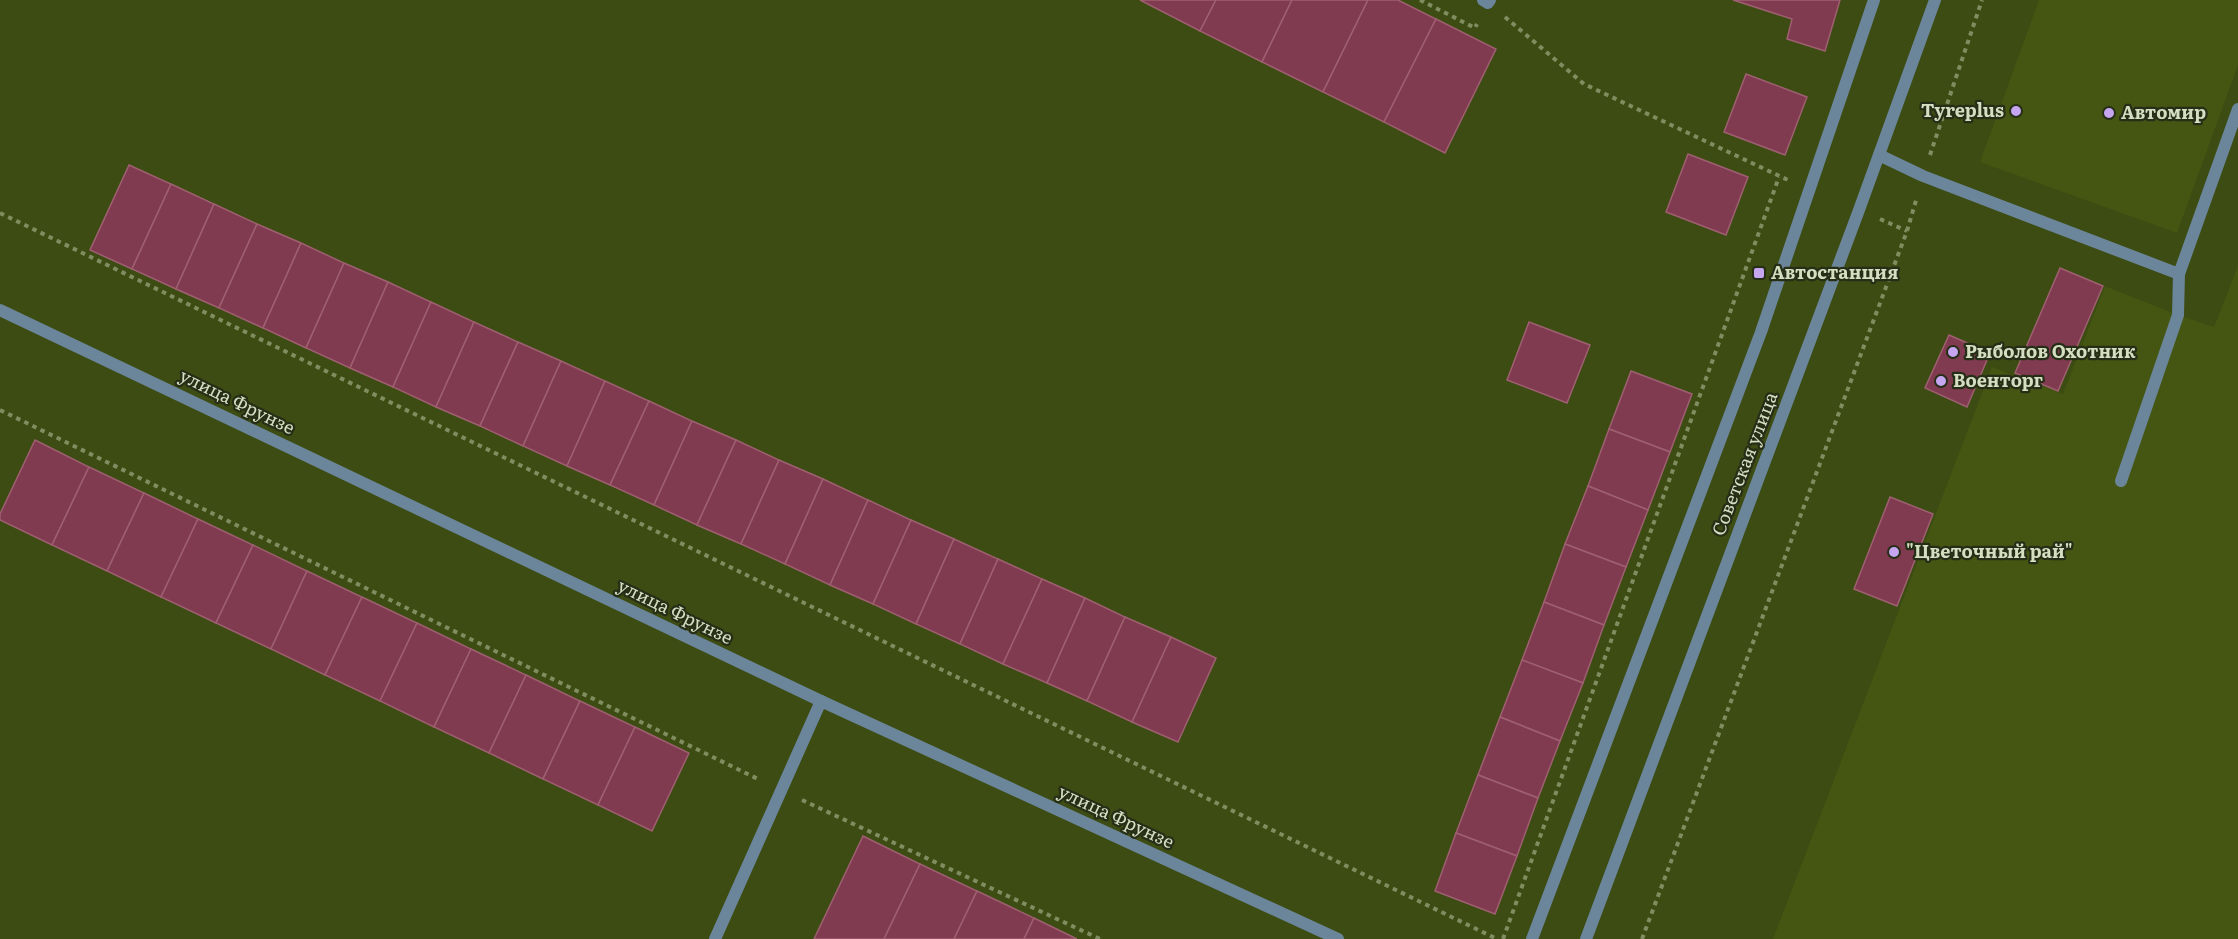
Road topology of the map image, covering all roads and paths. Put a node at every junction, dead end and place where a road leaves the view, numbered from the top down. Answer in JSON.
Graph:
{"nodes":[{"id":1,"x":1420,"y":0,"type":"edge"},
{"id":2,"x":1874,"y":0,"type":"edge"},
{"id":3,"x":1935,"y":0,"type":"edge"},
{"id":4,"x":1982,"y":0,"type":"edge"},
{"id":5,"x":1487,"y":1,"type":"edge"},
{"id":6,"x":2238,"y":109,"type":"edge"},
{"id":7,"x":1879,"y":155,"type":"junction"},
{"id":8,"x":1923,"y":176,"type":"junction"},
{"id":9,"x":1779,"y":177,"type":"junction"},
{"id":10,"x":1809,"y":189,"type":"junction"},
{"id":11,"x":1859,"y":210,"type":"junction"},
{"id":12,"x":0,"y":213,"type":"edge"},
{"id":13,"x":1907,"y":231,"type":"junction"},
{"id":14,"x":2179,"y":274,"type":"junction"},
{"id":15,"x":0,"y":310,"type":"edge"},
{"id":16,"x":0,"y":410,"type":"edge"},
{"id":17,"x":2121,"y":481,"type":"dead end"},
{"id":18,"x":821,"y":701,"type":"junction"},
{"id":19,"x":781,"y":790,"type":"junction"},
{"id":20,"x":715,"y":939,"type":"edge"},
{"id":21,"x":1100,"y":939,"type":"edge"},
{"id":22,"x":1338,"y":939,"type":"edge"},
{"id":23,"x":1497,"y":939,"type":"edge"},
{"id":24,"x":1503,"y":939,"type":"edge"},
{"id":25,"x":1532,"y":939,"type":"edge"},
{"id":26,"x":1586,"y":939,"type":"edge"},
{"id":27,"x":1642,"y":939,"type":"edge"}],
"edges":[{"from":1,"to":5,"type":"path"},
{"from":2,"to":10,"type":"street","name":"Советская улица"},
{"from":3,"to":7,"type":"street","name":"Советская улица"},
{"from":4,"to":8,"type":"path"},
{"from":5,"to":9,"type":"path"},
{"from":6,"to":14,"type":"street"},
{"from":7,"to":8,"type":"street"},
{"from":7,"to":11,"type":"street","name":"Советская улица"},
{"from":8,"to":13,"type":"path"},
{"from":8,"to":14,"type":"street"},
{"from":9,"to":10,"type":"path"},
{"from":9,"to":24,"type":"path"},
{"from":10,"to":25,"type":"street","name":"Советская улица"},
{"from":11,"to":13,"type":"path"},
{"from":11,"to":26,"type":"street","name":"Советская улица"},
{"from":12,"to":23,"type":"path"},
{"from":13,"to":27,"type":"path"},
{"from":14,"to":17,"type":"street"},
{"from":15,"to":18,"type":"street","name":"улица Фрунзе"},
{"from":16,"to":19,"type":"path"},
{"from":18,"to":19,"type":"street"},
{"from":18,"to":22,"type":"street","name":"улица Фрунзе"},
{"from":19,"to":20,"type":"street"},
{"from":19,"to":21,"type":"path"}]}
